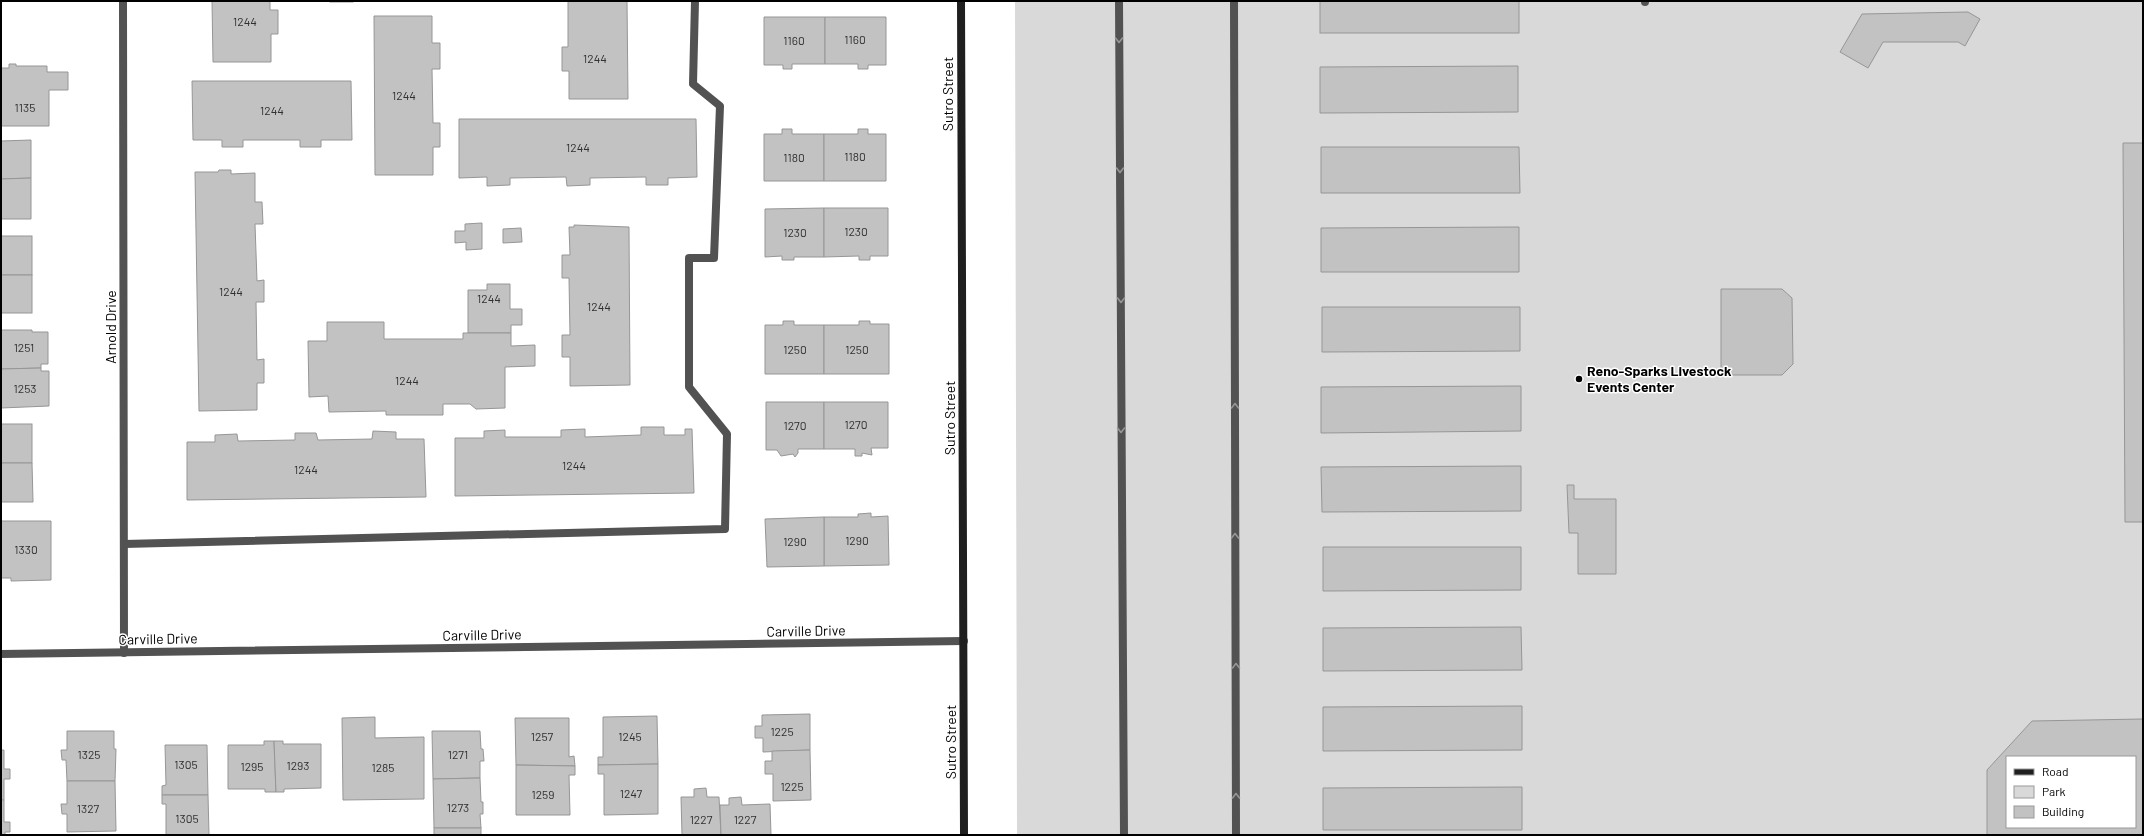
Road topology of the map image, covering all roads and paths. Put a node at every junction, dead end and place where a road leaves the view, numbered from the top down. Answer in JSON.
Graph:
{"nodes":[{"id":1,"x":123,"y":1,"type":"edge"},
{"id":2,"x":695,"y":1,"type":"edge"},
{"id":3,"x":961,"y":1,"type":"edge"},
{"id":4,"x":1119,"y":1,"type":"edge"},
{"id":5,"x":1234,"y":1,"type":"edge"},
{"id":6,"x":124,"y":544,"type":"junction"},
{"id":7,"x":964,"y":641,"type":"junction"},
{"id":8,"x":124,"y":653,"type":"junction"},
{"id":9,"x":1,"y":654,"type":"edge"},
{"id":10,"x":964,"y":835,"type":"edge"},
{"id":11,"x":1124,"y":835,"type":"edge"},
{"id":12,"x":1236,"y":835,"type":"edge"}],
"edges":[{"from":1,"to":6,"type":"street","name":"Arnold Drive"},
{"from":2,"to":6,"type":"street"},
{"from":3,"to":7,"type":"street","name":"Sutro Street"},
{"from":4,"to":11,"type":"street","one_way":true},
{"from":12,"to":5,"type":"street","one_way":true},
{"from":6,"to":8,"type":"street","name":"Arnold Drive"},
{"from":7,"to":8,"type":"street","name":"Carville Drive"},
{"from":7,"to":10,"type":"street","name":"Sutro Street"},
{"from":8,"to":9,"type":"street","name":"Carville Drive"}]}
